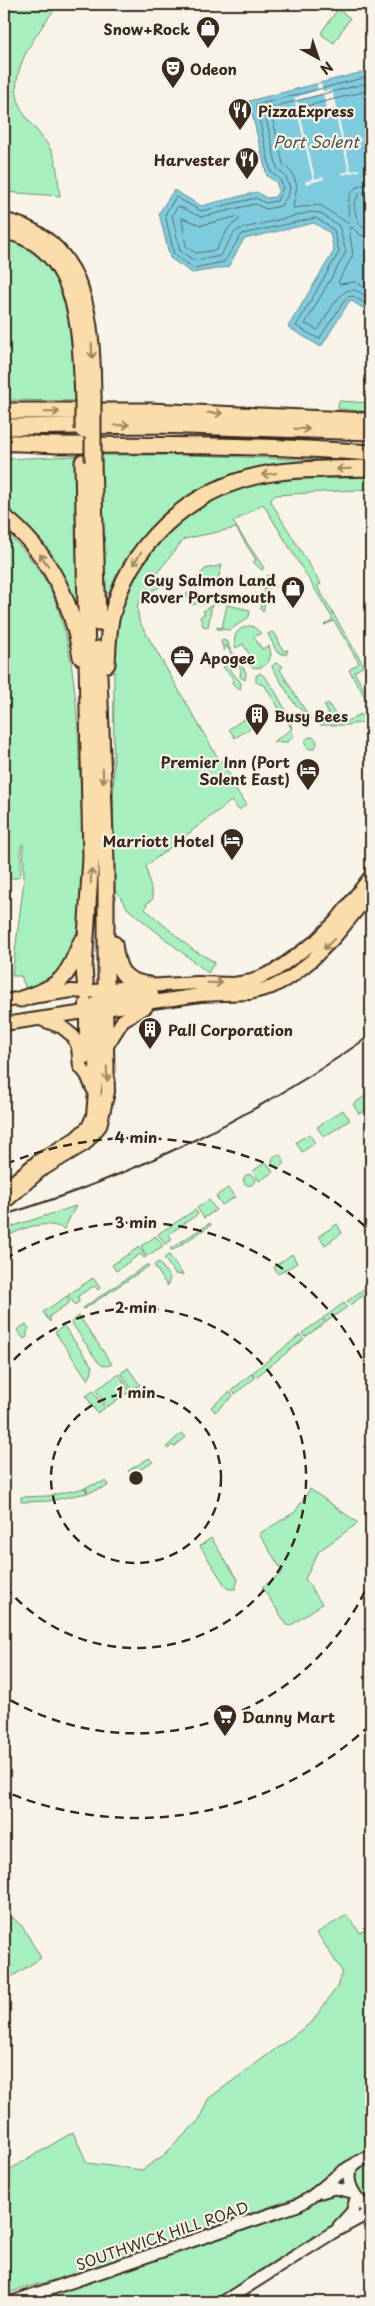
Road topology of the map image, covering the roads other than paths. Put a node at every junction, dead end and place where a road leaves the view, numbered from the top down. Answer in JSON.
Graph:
{"nodes":[{"id":1,"x":4,"y":221,"type":"edge"},
{"id":2,"x":4,"y":231,"type":"edge"},
{"id":3,"x":88,"y":398,"type":"junction"},
{"id":4,"x":4,"y":411,"type":"edge"},
{"id":5,"x":371,"y":420,"type":"edge"},
{"id":6,"x":4,"y":427,"type":"edge"},
{"id":7,"x":371,"y":432,"type":"edge"},
{"id":8,"x":4,"y":443,"type":"edge"},
{"id":9,"x":54,"y":445,"type":"junction"},
{"id":10,"x":4,"y":451,"type":"edge"},
{"id":11,"x":371,"y":453,"type":"edge"},
{"id":12,"x":88,"y":462,"type":"junction"},
{"id":13,"x":371,"y":468,"type":"edge"},
{"id":14,"x":4,"y":517,"type":"edge"},
{"id":15,"x":102,"y":727,"type":"junction"},
{"id":16,"x":89,"y":736,"type":"junction"},
{"id":17,"x":371,"y":876,"type":"edge"},
{"id":18,"x":371,"y":893,"type":"edge"},
{"id":19,"x":105,"y":911,"type":"junction"},
{"id":20,"x":87,"y":925,"type":"junction"},
{"id":21,"x":149,"y":985,"type":"junction"},
{"id":22,"x":200,"y":994,"type":"junction"},
{"id":23,"x":13,"y":1000,"type":"edge"},
{"id":24,"x":93,"y":1001,"type":"junction"},
{"id":25,"x":162,"y":1001,"type":"junction"},
{"id":26,"x":41,"y":1020,"type":"junction"},
{"id":27,"x":4,"y":1024,"type":"edge"},
{"id":28,"x":106,"y":1047,"type":"junction"},
{"id":29,"x":87,"y":1076,"type":"junction"},
{"id":30,"x":94,"y":1090,"type":"junction"},
{"id":31,"x":4,"y":1191,"type":"edge"},
{"id":32,"x":4,"y":1204,"type":"edge"},
{"id":33,"x":371,"y":2156,"type":"edge"},
{"id":34,"x":356,"y":2164,"type":"junction"},
{"id":35,"x":319,"y":2193,"type":"junction"},
{"id":36,"x":354,"y":2195,"type":"junction"},
{"id":37,"x":371,"y":2211,"type":"edge"},
{"id":38,"x":332,"y":2233,"type":"junction"},
{"id":39,"x":12,"y":2302,"type":"edge"},
{"id":40,"x":222,"y":2302,"type":"edge"}],
"edges":[{"from":1,"to":3,"type":"highway","one_way":true},
{"from":2,"to":3,"type":"highway"},
{"from":3,"to":12,"type":"highway","bridge":true},
{"from":4,"to":5,"type":"highway","one_way":true},
{"from":6,"to":7,"type":"highway","one_way":true},
{"from":8,"to":9,"type":"highway"},
{"from":9,"to":10,"type":"highway"},
{"from":9,"to":11,"type":"highway"},
{"from":12,"to":15,"type":"highway"},
{"from":12,"to":16,"type":"highway"},
{"from":13,"to":15,"type":"highway","one_way":true},
{"from":16,"to":14,"type":"highway","one_way":true},
{"from":15,"to":19,"type":"highway","one_way":true},
{"from":20,"to":16,"type":"highway","one_way":true},
{"from":21,"to":17,"type":"main road","one_way":true},
{"from":18,"to":22,"type":"main road","one_way":true},
{"from":19,"to":21,"type":"highway"},
{"from":19,"to":24,"type":"highway"},
{"from":20,"to":23,"type":"highway"},
{"from":20,"to":24,"type":"highway"},
{"from":21,"to":24,"type":"main road"},
{"from":22,"to":24,"type":"main road"},
{"from":22,"to":25,"type":"main road"},
{"from":23,"to":24,"type":"main road"},
{"from":24,"to":25,"type":"main road"},
{"from":24,"to":26,"type":"main road"},
{"from":24,"to":28,"type":"main road"},
{"from":24,"to":29,"type":"main road"},
{"from":24,"to":30,"type":"main road"},
{"from":25,"to":28,"type":"main road"},
{"from":26,"to":27,"type":"main road"},
{"from":26,"to":29,"type":"main road"},
{"from":28,"to":32,"type":"main road","one_way":true},
{"from":29,"to":30,"type":"main road"},
{"from":30,"to":31,"type":"main road"},
{"from":33,"to":34,"type":"main road","name":"SOUTHWICK HILL ROAD"},
{"from":34,"to":35,"type":"main road","name":"SOUTHWICK HILL ROAD"},
{"from":34,"to":36,"type":"main road"},
{"from":35,"to":36,"type":"main road","name":"SOUTHWICK HILL ROAD"},
{"from":35,"to":39,"type":"main road","name":"SOUTHWICK HILL ROAD"},
{"from":36,"to":37,"type":"main road"},
{"from":36,"to":38,"type":"main road"},
{"from":37,"to":38,"type":"main road"},
{"from":38,"to":40,"type":"main road"}]}
